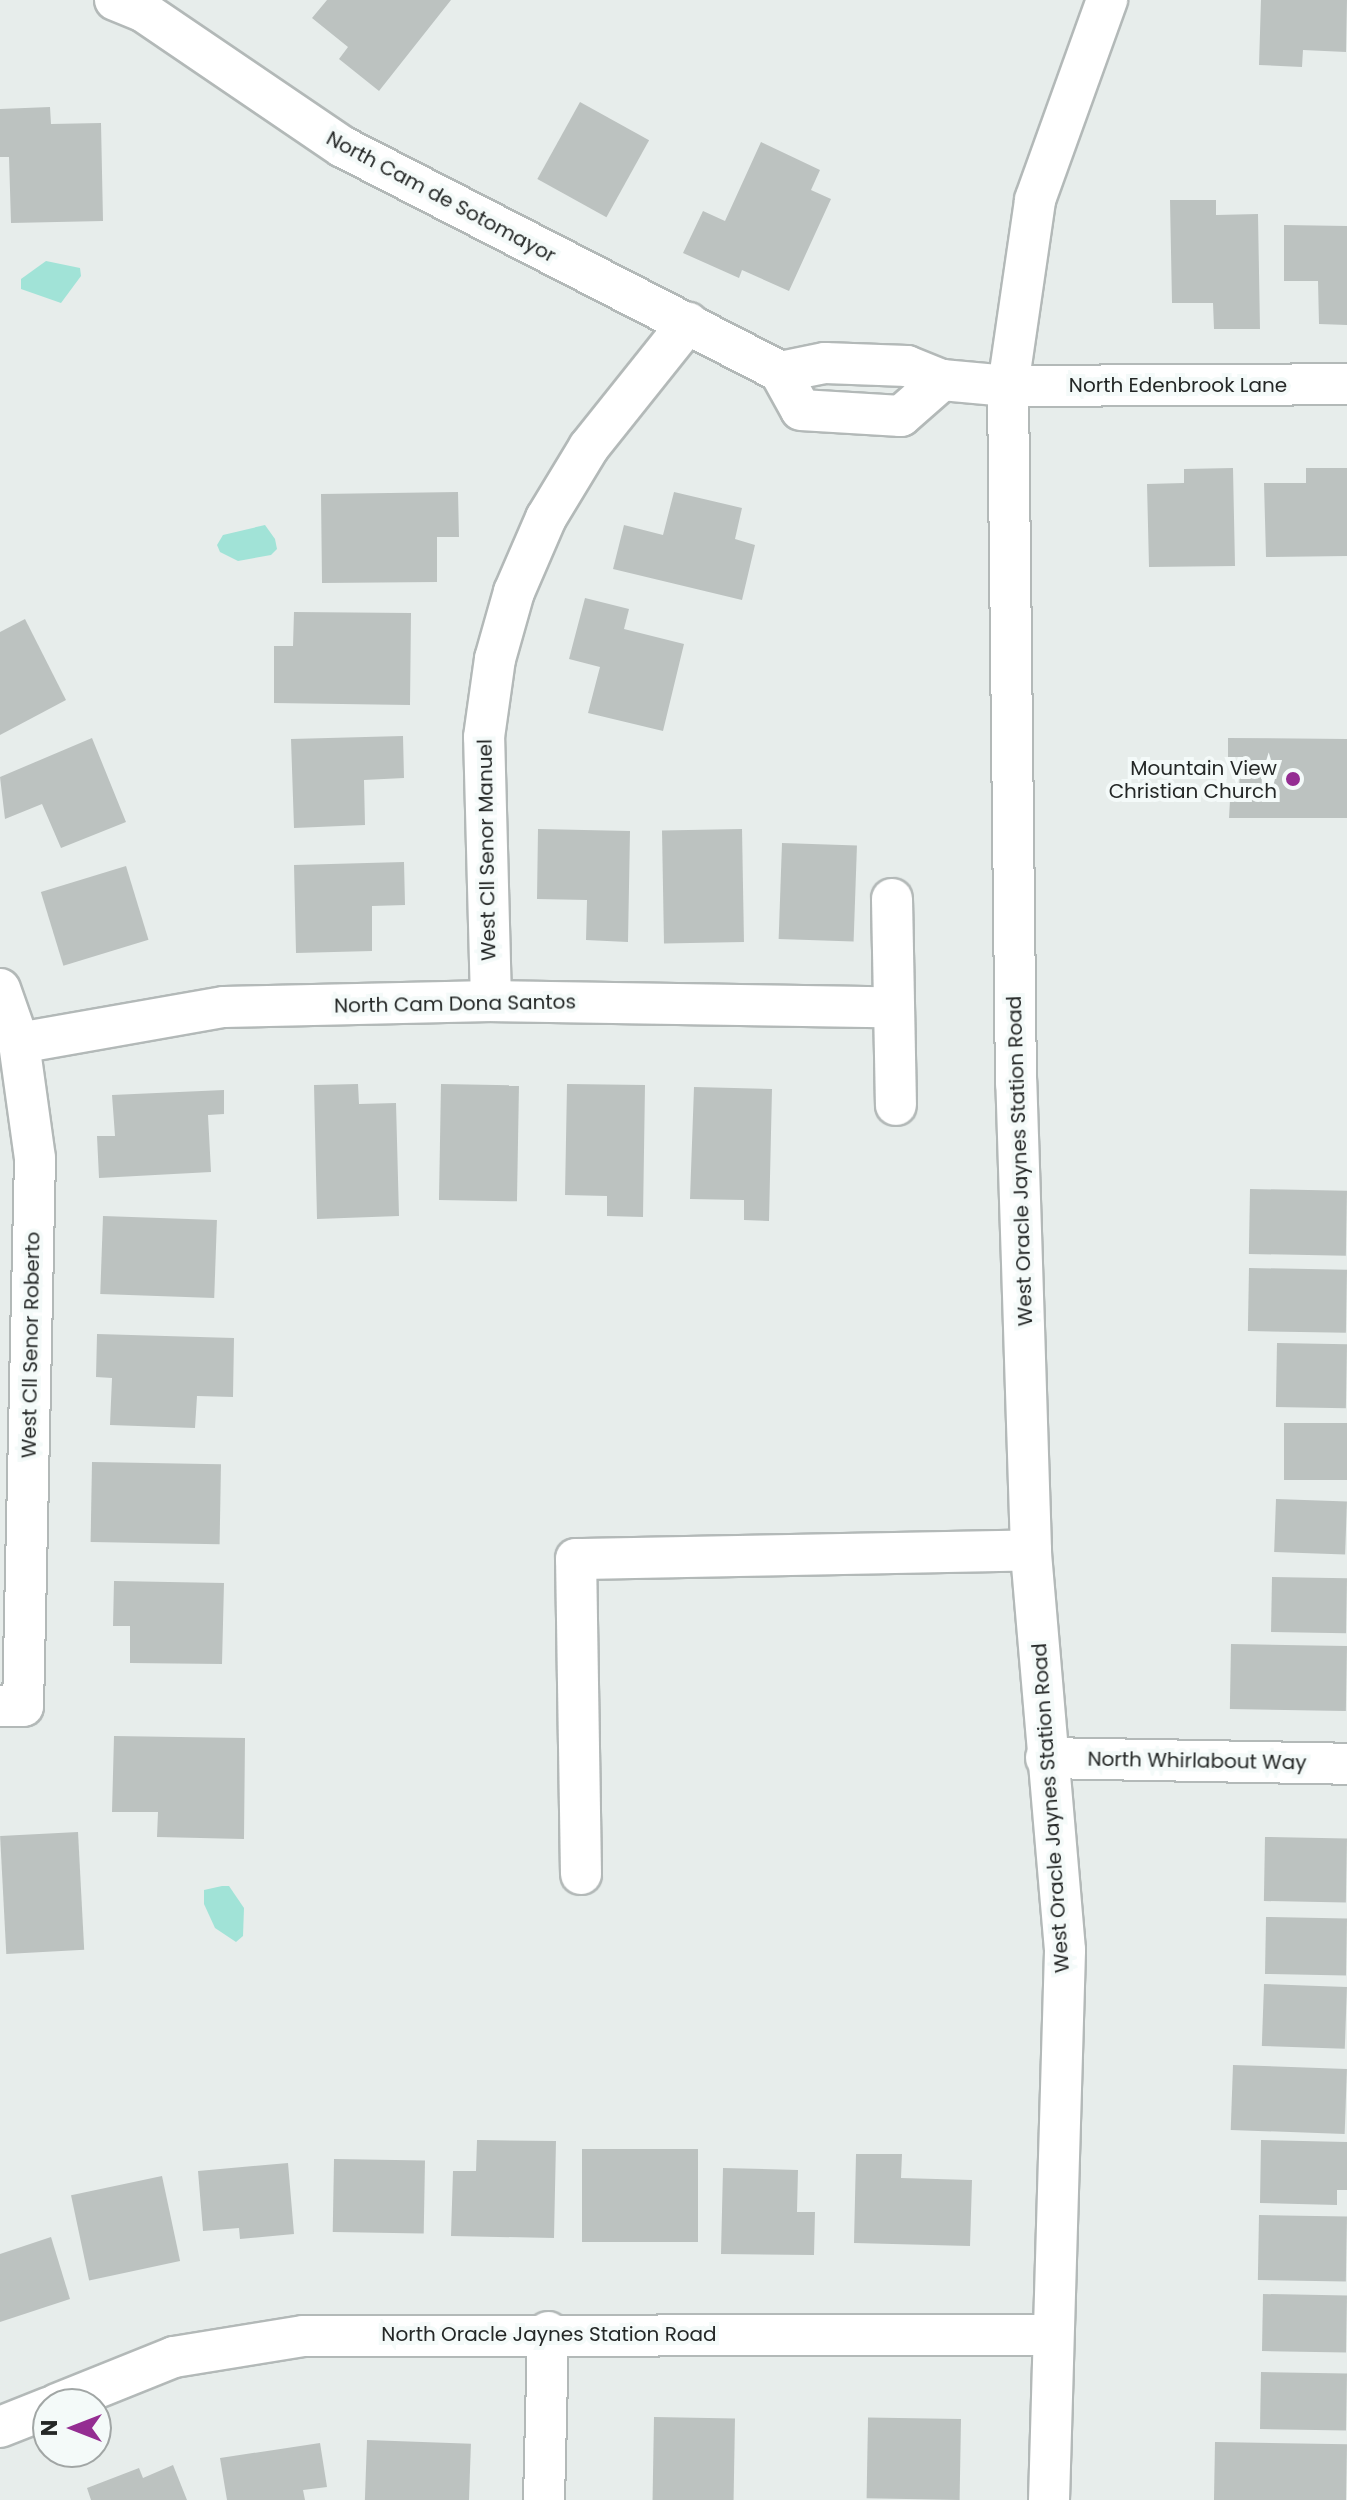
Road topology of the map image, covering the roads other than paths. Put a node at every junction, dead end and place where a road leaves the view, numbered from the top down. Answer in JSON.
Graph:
{"nodes":[{"id":1,"x":115,"y":0,"type":"edge"},
{"id":2,"x":1107,"y":0,"type":"edge"},
{"id":3,"x":688,"y":323,"type":"junction"},
{"id":4,"x":1347,"y":384,"type":"edge"},
{"id":5,"x":1008,"y":386,"type":"junction"},
{"id":6,"x":892,"y":899,"type":"dead end"},
{"id":7,"x":0,"y":989,"type":"edge"},
{"id":8,"x":491,"y":1001,"type":"junction"},
{"id":9,"x":894,"y":1007,"type":"junction"},
{"id":10,"x":19,"y":1043,"type":"junction"},
{"id":11,"x":896,"y":1105,"type":"dead end"},
{"id":12,"x":1031,"y":1550,"type":"junction"},
{"id":13,"x":11,"y":1706,"type":"edge"},
{"id":14,"x":1046,"y":1758,"type":"junction"},
{"id":15,"x":1347,"y":1764,"type":"edge"},
{"id":16,"x":581,"y":1874,"type":"dead end"},
{"id":17,"x":548,"y":2332,"type":"junction"},
{"id":18,"x":1051,"y":2335,"type":"junction"},
{"id":19,"x":97,"y":2388,"type":"edge"},
{"id":20,"x":32,"y":2414,"type":"edge"},
{"id":21,"x":0,"y":2427,"type":"edge"},
{"id":22,"x":544,"y":2500,"type":"edge"},
{"id":23,"x":1049,"y":2500,"type":"edge"}],
"edges":[{"from":1,"to":3,"type":"street","name":"North Cam de Sotomayor"},
{"from":2,"to":5,"type":"street","name":"West Oracle Jaynes Station Road"},
{"from":3,"to":5,"type":"street","name":"North Cam de Sotomayor"},
{"from":3,"to":8,"type":"street","name":"West Cll Senor Manuel"},
{"from":4,"to":5,"type":"street","name":"North Edenbrook Lane"},
{"from":5,"to":12,"type":"street","name":"West Oracle Jaynes Station Road"},
{"from":6,"to":9,"type":"street"},
{"from":7,"to":10,"type":"street","name":"West Cll Senor Roberto"},
{"from":8,"to":9,"type":"street","name":"North Cam Dona Santos"},
{"from":8,"to":10,"type":"street","name":"North Cam Dona Santos"},
{"from":9,"to":11,"type":"street"},
{"from":10,"to":13,"type":"street","name":"West Cll Senor Roberto"},
{"from":12,"to":14,"type":"street","name":"West Oracle Jaynes Station Road"},
{"from":12,"to":16,"type":"street"},
{"from":14,"to":15,"type":"street","name":"North Whirlabout Way"},
{"from":14,"to":18,"type":"street","name":"West Oracle Jaynes Station Road"},
{"from":17,"to":18,"type":"street","name":"North Oracle Jaynes Station Road"},
{"from":17,"to":19,"type":"street","name":"North Oracle Jaynes Station Road"},
{"from":17,"to":22,"type":"street"},
{"from":18,"to":23,"type":"street","name":"West Oracle Jaynes Station Road"},
{"from":20,"to":21,"type":"street"}]}
